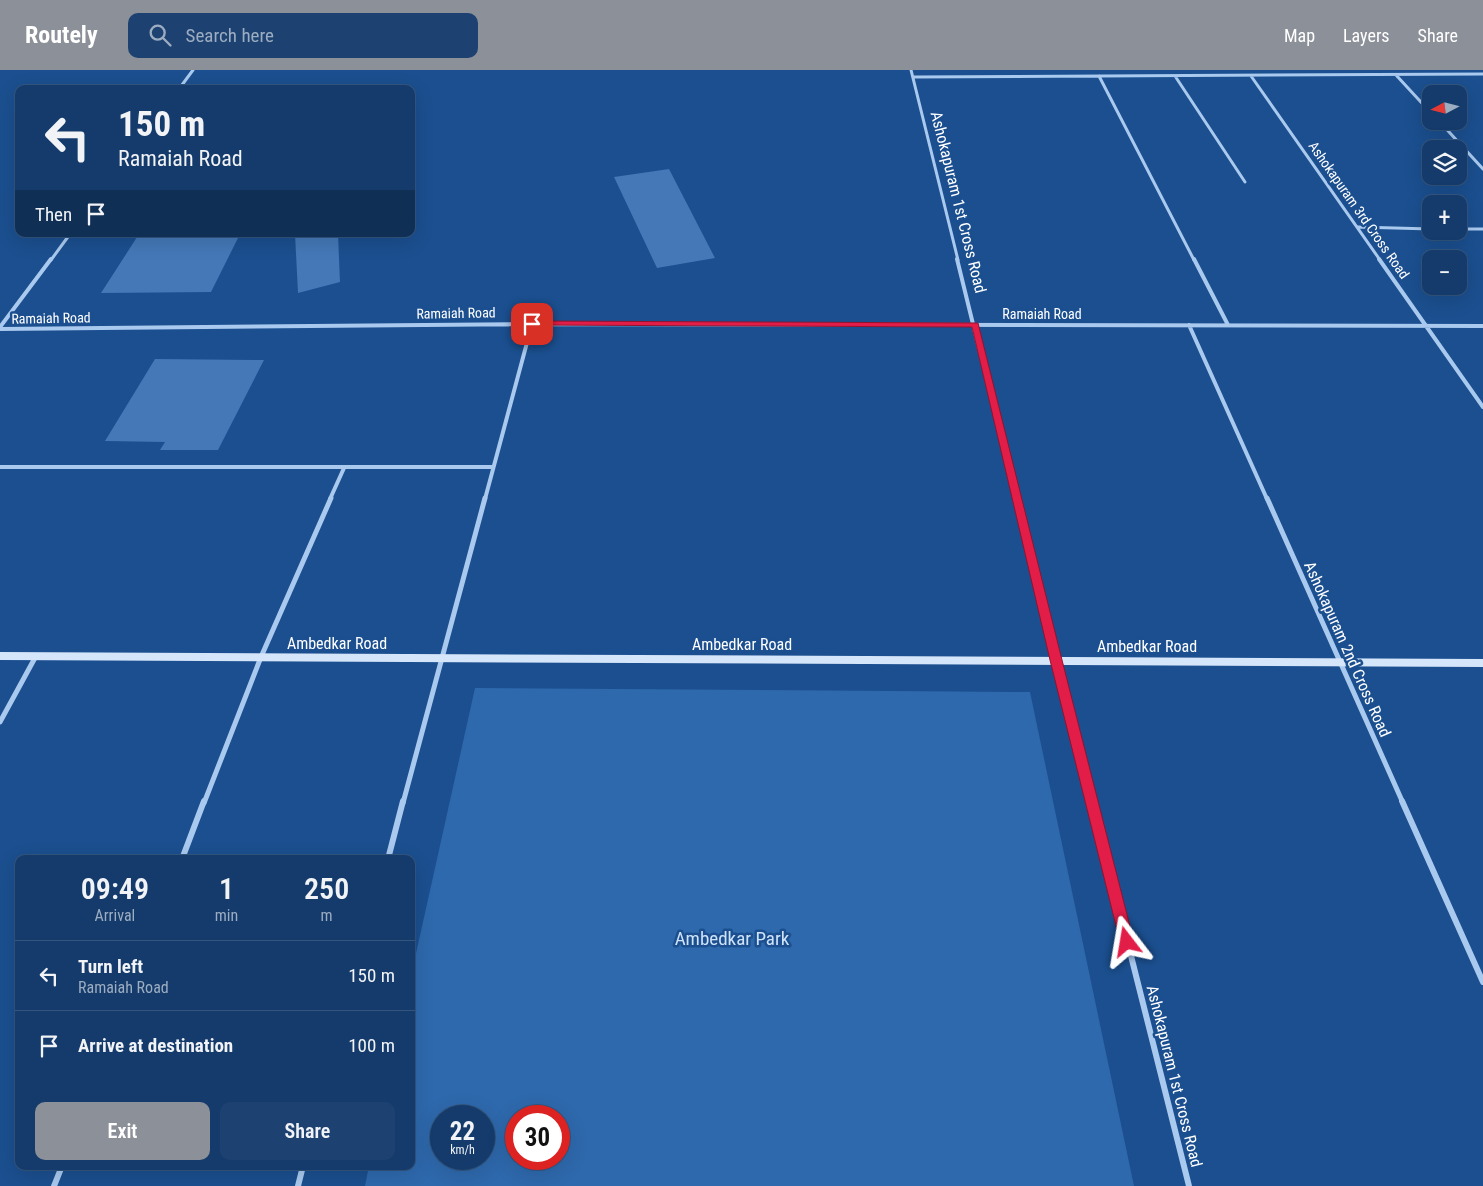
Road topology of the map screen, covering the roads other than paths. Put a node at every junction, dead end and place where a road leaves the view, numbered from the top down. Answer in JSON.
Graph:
{"nodes":[{"id":1,"x":193,"y":70,"type":"edge"},
{"id":2,"x":912,"y":70,"type":"edge"},
{"id":3,"x":1483,"y":74,"type":"edge"},
{"id":4,"x":1396,"y":75,"type":"junction"},
{"id":5,"x":1099,"y":76,"type":"junction"},
{"id":6,"x":1175,"y":76,"type":"junction"},
{"id":7,"x":1251,"y":76,"type":"junction"},
{"id":8,"x":913,"y":77,"type":"junction"},
{"id":9,"x":182,"y":85,"type":"edge"},
{"id":10,"x":1422,"y":103,"type":"edge"},
{"id":11,"x":1447,"y":130,"type":"edge"},
{"id":12,"x":1483,"y":169,"type":"edge"},
{"id":13,"x":1245,"y":182,"type":"dead end"},
{"id":14,"x":1358,"y":228,"type":"junction"},
{"id":15,"x":1422,"y":229,"type":"edge"},
{"id":16,"x":1467,"y":229,"type":"edge"},
{"id":17,"x":1483,"y":229,"type":"edge"},
{"id":18,"x":68,"y":237,"type":"edge"},
{"id":19,"x":532,"y":324,"type":"junction"},
{"id":20,"x":975,"y":325,"type":"junction"},
{"id":21,"x":1189,"y":325,"type":"junction"},
{"id":22,"x":1228,"y":325,"type":"junction"},
{"id":23,"x":1426,"y":326,"type":"junction"},
{"id":24,"x":1483,"y":326,"type":"edge"},
{"id":25,"x":0,"y":328,"type":"edge"},
{"id":26,"x":1483,"y":407,"type":"edge"},
{"id":27,"x":0,"y":467,"type":"edge"},
{"id":28,"x":492,"y":467,"type":"junction"},
{"id":29,"x":344,"y":468,"type":"junction"},
{"id":30,"x":0,"y":656,"type":"edge"},
{"id":31,"x":36,"y":656,"type":"junction"},
{"id":32,"x":261,"y":657,"type":"junction"},
{"id":33,"x":442,"y":658,"type":"junction"},
{"id":34,"x":1056,"y":660,"type":"junction"},
{"id":35,"x":1340,"y":662,"type":"junction"},
{"id":36,"x":1483,"y":663,"type":"edge"},
{"id":37,"x":0,"y":722,"type":"edge"},
{"id":38,"x":184,"y":855,"type":"edge"},
{"id":39,"x":389,"y":855,"type":"edge"},
{"id":40,"x":1483,"y":982,"type":"edge"},
{"id":41,"x":60,"y":1170,"type":"edge"},
{"id":42,"x":302,"y":1170,"type":"edge"},
{"id":43,"x":54,"y":1186,"type":"edge"},
{"id":44,"x":298,"y":1186,"type":"edge"},
{"id":45,"x":1189,"y":1186,"type":"edge"}],
"edges":[{"from":1,"to":9,"type":"street"},
{"from":2,"to":8,"type":"street","name":"Ashokapuram 1st Cross Road"},
{"from":3,"to":4,"type":"street"},
{"from":4,"to":7,"type":"street"},
{"from":4,"to":10,"type":"street"},
{"from":5,"to":6,"type":"street"},
{"from":5,"to":8,"type":"street"},
{"from":5,"to":22,"type":"street"},
{"from":6,"to":7,"type":"street"},
{"from":6,"to":13,"type":"street"},
{"from":7,"to":14,"type":"street","name":"Ashokapuram 3rd Cross Road"},
{"from":8,"to":20,"type":"street","name":"Ashokapuram 1st Cross Road"},
{"from":11,"to":12,"type":"street"},
{"from":14,"to":15,"type":"street"},
{"from":14,"to":23,"type":"street","name":"Ashokapuram 3rd Cross Road"},
{"from":16,"to":17,"type":"street"},
{"from":18,"to":25,"type":"street"},
{"from":19,"to":20,"type":"street","name":"Ramaiah Road"},
{"from":19,"to":25,"type":"street","name":"Ramaiah Road"},
{"from":19,"to":28,"type":"street"},
{"from":20,"to":21,"type":"street","name":"Ramaiah Road"},
{"from":20,"to":34,"type":"street","name":"Ashokapuram 1st Cross Road"},
{"from":21,"to":22,"type":"street","name":"Ramaiah Road"},
{"from":21,"to":35,"type":"street","name":"Ashokapuram 2nd Cross Road"},
{"from":22,"to":23,"type":"street","name":"Ramaiah Road"},
{"from":23,"to":24,"type":"street","name":"Ramaiah Road"},
{"from":23,"to":26,"type":"street","name":"Ashokapuram 3rd Cross Road"},
{"from":27,"to":29,"type":"street"},
{"from":28,"to":29,"type":"street"},
{"from":28,"to":33,"type":"street"},
{"from":29,"to":32,"type":"street"},
{"from":30,"to":31,"type":"street","name":"Ambedkar Road"},
{"from":31,"to":32,"type":"street","name":"Ambedkar Road"},
{"from":31,"to":37,"type":"street"},
{"from":32,"to":33,"type":"street","name":"Ambedkar Road"},
{"from":32,"to":38,"type":"street"},
{"from":33,"to":34,"type":"street","name":"Ambedkar Road"},
{"from":33,"to":39,"type":"street"},
{"from":34,"to":35,"type":"street","name":"Ambedkar Road"},
{"from":34,"to":45,"type":"street","name":"Ashokapuram 1st Cross Road"},
{"from":35,"to":36,"type":"street","name":"Ambedkar Road"},
{"from":35,"to":40,"type":"street","name":"Ashokapuram 2nd Cross Road"},
{"from":41,"to":43,"type":"street"},
{"from":42,"to":44,"type":"street"}]}
